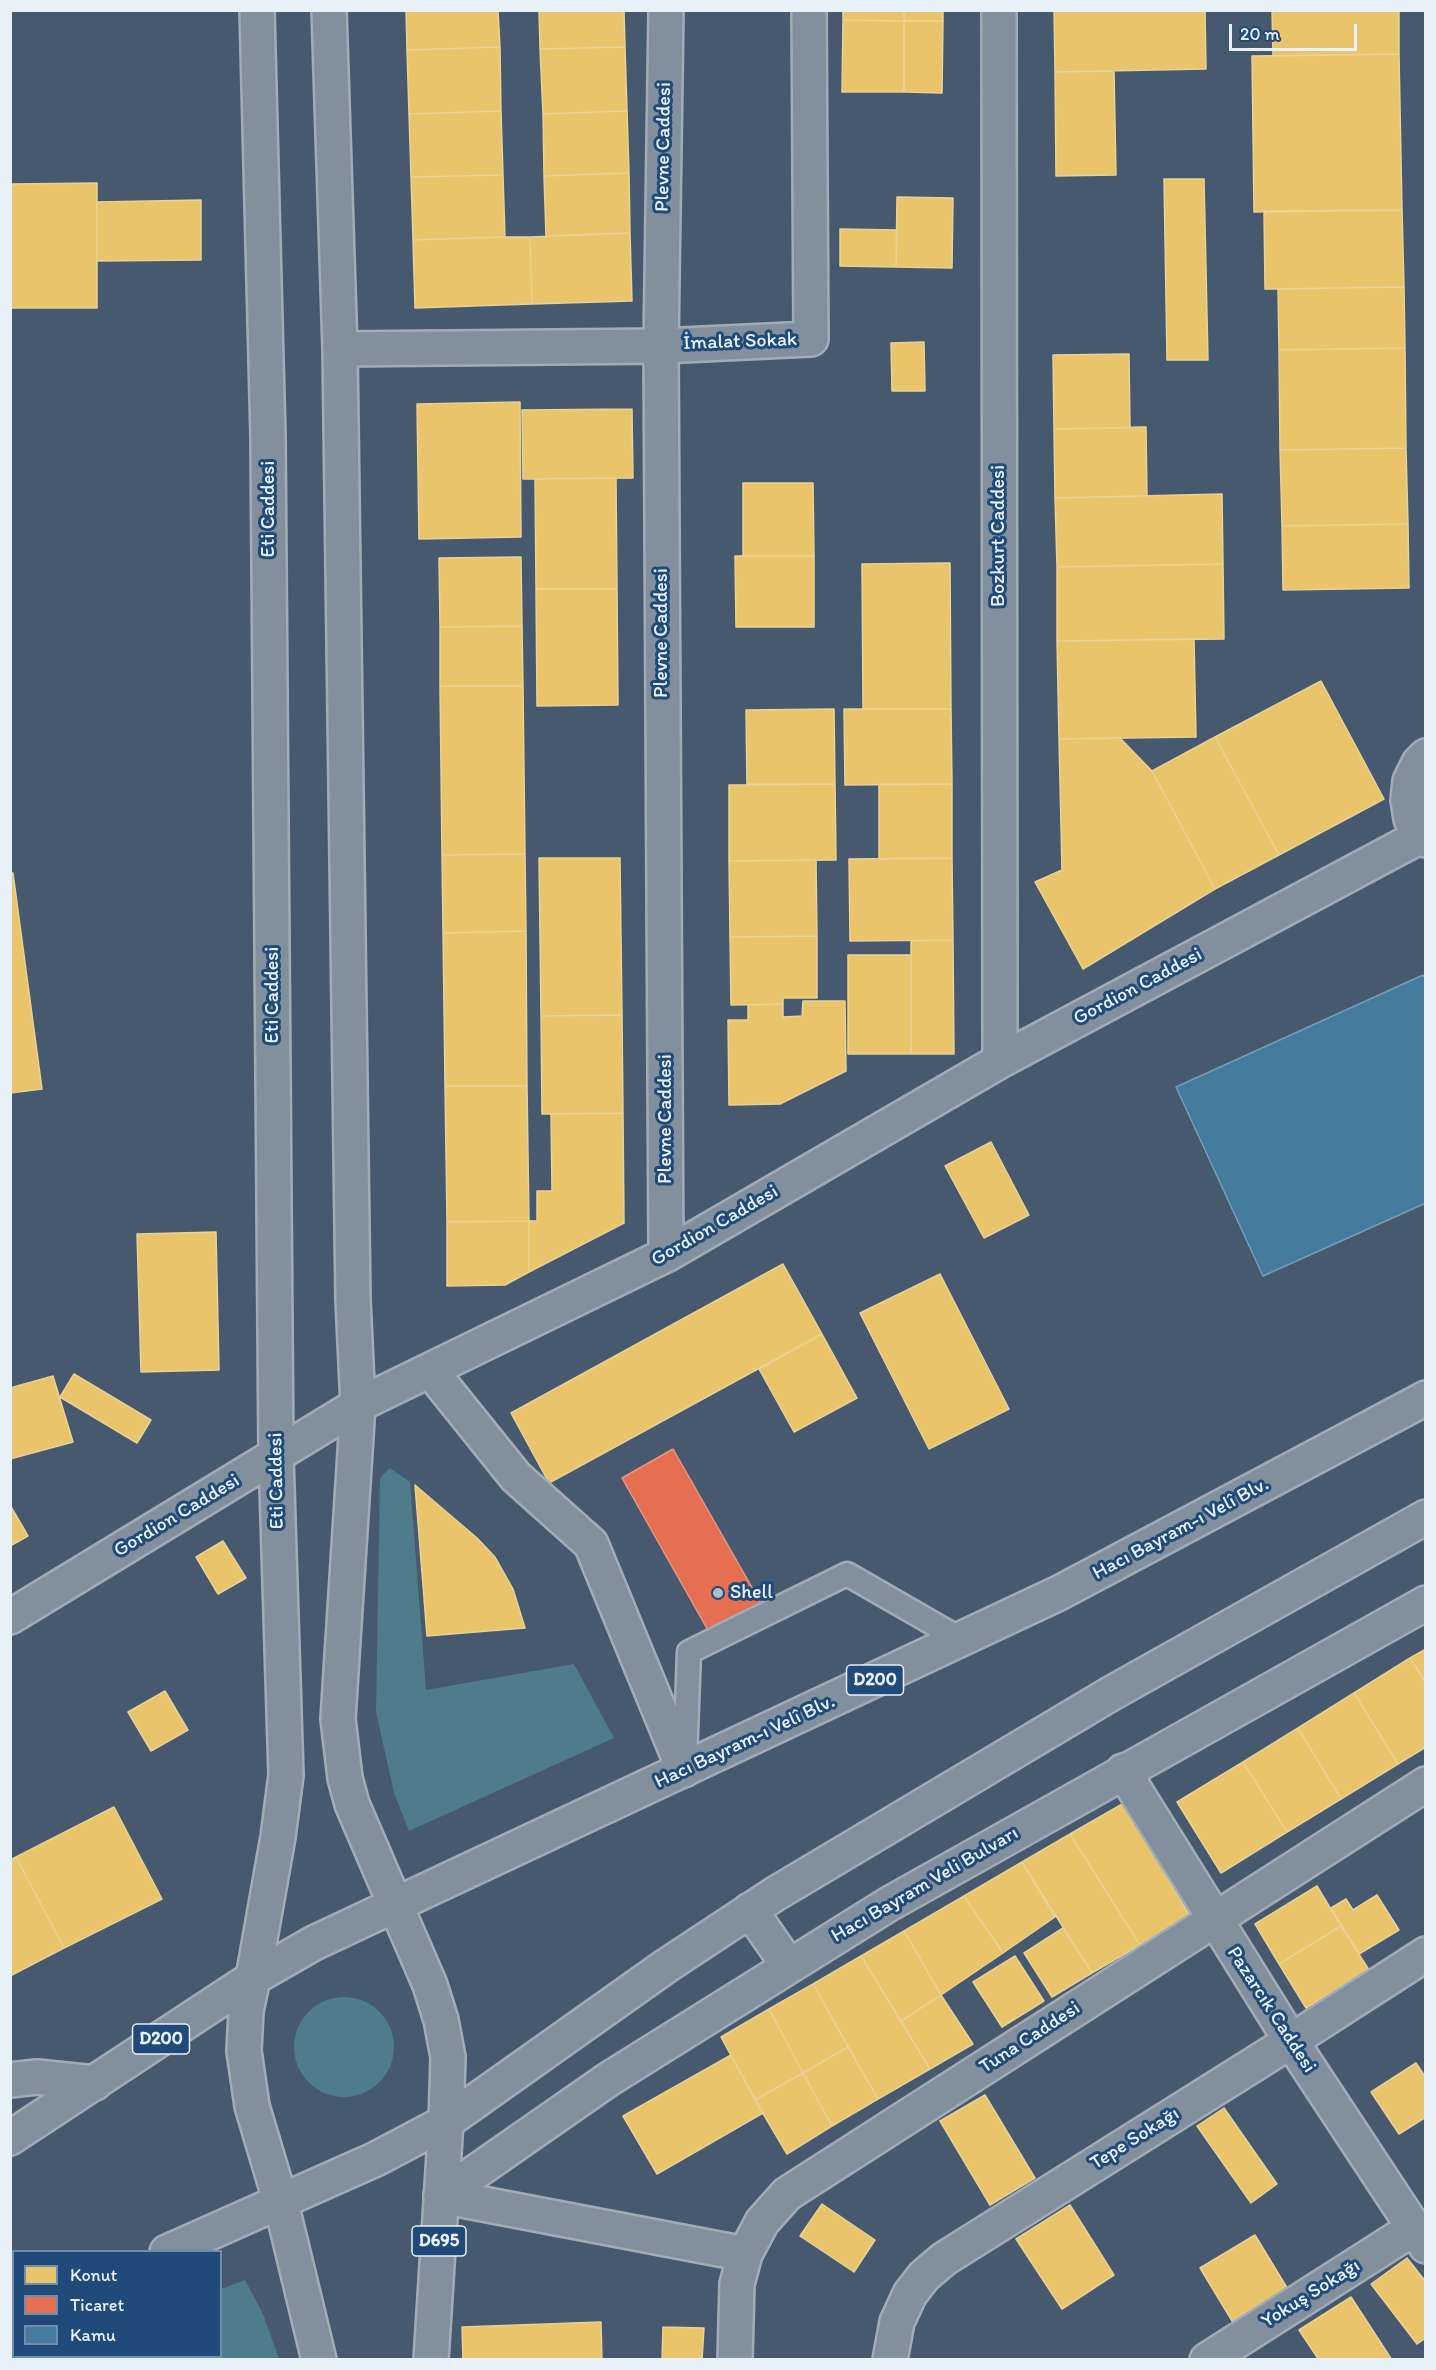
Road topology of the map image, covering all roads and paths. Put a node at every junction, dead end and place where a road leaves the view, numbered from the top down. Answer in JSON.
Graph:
{"nodes":[{"id":1,"x":257,"y":10,"type":"edge"},
{"id":2,"x":329,"y":10,"type":"edge"},
{"id":3,"x":666,"y":10,"type":"edge"},
{"id":4,"x":809,"y":10,"type":"edge"},
{"id":5,"x":999,"y":10,"type":"edge"},
{"id":6,"x":660,"y":346,"type":"junction"},
{"id":7,"x":340,"y":349,"type":"junction"},
{"id":8,"x":1425,"y":756,"type":"edge"},
{"id":9,"x":1423,"y":838,"type":"edge"},
{"id":10,"x":1000,"y":1061,"type":"junction"},
{"id":11,"x":666,"y":1256,"type":"junction"},
{"id":12,"x":430,"y":1370,"type":"junction"},
{"id":13,"x":1425,"y":1398,"type":"edge"},
{"id":14,"x":358,"y":1405,"type":"junction"},
{"id":15,"x":276,"y":1456,"type":"junction"},
{"id":16,"x":1425,"y":1517,"type":"edge"},
{"id":17,"x":1425,"y":1603,"type":"edge"},
{"id":18,"x":10,"y":1617,"type":"edge"},
{"id":19,"x":960,"y":1639,"type":"junction"},
{"id":20,"x":684,"y":1770,"type":"junction"},
{"id":21,"x":1123,"y":1771,"type":"junction"},
{"id":22,"x":1425,"y":1784,"type":"edge"},
{"id":23,"x":395,"y":1904,"type":"junction"},
{"id":24,"x":750,"y":1910,"type":"junction"},
{"id":25,"x":1213,"y":1920,"type":"junction"},
{"id":26,"x":1425,"y":1954,"type":"edge"},
{"id":27,"x":788,"y":1965,"type":"junction"},
{"id":28,"x":253,"y":1978,"type":"junction"},
{"id":29,"x":1291,"y":2042,"type":"junction"},
{"id":30,"x":10,"y":2080,"type":"edge"},
{"id":31,"x":95,"y":2083,"type":"junction"},
{"id":32,"x":446,"y":2122,"type":"junction"},
{"id":33,"x":10,"y":2138,"type":"edge"},
{"id":34,"x":441,"y":2196,"type":"junction"},
{"id":35,"x":281,"y":2203,"type":"junction"},
{"id":36,"x":1420,"y":2237,"type":"edge"},
{"id":37,"x":172,"y":2250,"type":"edge"},
{"id":38,"x":745,"y":2254,"type":"junction"},
{"id":39,"x":319,"y":2360,"type":"edge"},
{"id":40,"x":431,"y":2360,"type":"edge"},
{"id":41,"x":735,"y":2360,"type":"edge"},
{"id":42,"x":890,"y":2360,"type":"edge"},
{"id":43,"x":1207,"y":2360,"type":"edge"}],
"edges":[{"from":1,"to":15,"type":"main road","name":"Eti Caddesi"},
{"from":2,"to":7,"type":"main road"},
{"from":3,"to":6,"type":"main road","name":"Plevne Caddesi"},
{"from":4,"to":6,"type":"main road","name":"İmalat Sokak"},
{"from":5,"to":10,"type":"main road","name":"Bozkurt Caddesi"},
{"from":6,"to":7,"type":"main road","name":"İmalat Sokak"},
{"from":6,"to":11,"type":"main road","name":"Plevne Caddesi"},
{"from":7,"to":14,"type":"main road"},
{"from":8,"to":9,"type":"main road"},
{"from":9,"to":10,"type":"main road","name":"Gordion Caddesi"},
{"from":10,"to":11,"type":"main road","name":"Gordion Caddesi"},
{"from":11,"to":12,"type":"main road","name":"Gordion Caddesi"},
{"from":12,"to":14,"type":"main road","name":"Gordion Caddesi"},
{"from":12,"to":20,"type":"main road"},
{"from":13,"to":19,"type":"main road","name":"Hacı Bayram-ı Velî Blv.","number":"D200"},
{"from":14,"to":15,"type":"main road","name":"Gordion Caddesi"},
{"from":14,"to":23,"type":"main road"},
{"from":15,"to":18,"type":"main road","name":"Gordion Caddesi"},
{"from":15,"to":28,"type":"main road","name":"Eti Caddesi"},
{"from":16,"to":24,"type":"main road"},
{"from":17,"to":21,"type":"main road","name":"Hacı Bayram Veli Bulvarı"},
{"from":19,"to":20,"type":"main road","name":"Hacı Bayram-ı Velî Blv.","number":"D200"},
{"from":19,"to":20,"type":"lane"},
{"from":20,"to":23,"type":"main road","name":"Hacı Bayram-ı Velî Blv.","number":"D200"},
{"from":21,"to":25,"type":"main road","name":"Pazarcık Caddesi"},
{"from":21,"to":27,"type":"main road","name":"Hacı Bayram Veli Bulvarı"},
{"from":22,"to":25,"type":"main road","name":"Tuna Caddesi"},
{"from":23,"to":28,"type":"main road","name":"Hacı Bayram-ı Velî Blv.","number":"D200"},
{"from":23,"to":32,"type":"main road"},
{"from":24,"to":27,"type":"main road"},
{"from":24,"to":32,"type":"main road"},
{"from":25,"to":29,"type":"main road","name":"Pazarcık Caddesi"},
{"from":25,"to":38,"type":"main road","name":"Tuna Caddesi"},
{"from":26,"to":29,"type":"main road","name":"Tepe Sokağı"},
{"from":27,"to":34,"type":"main road","name":"Hacı Bayram Veli Bulvarı"},
{"from":28,"to":31,"type":"main road","number":"D200"},
{"from":28,"to":35,"type":"main road","name":"Eti Caddesi"},
{"from":29,"to":36,"type":"main road","name":"Pazarcık Caddesi"},
{"from":29,"to":42,"type":"main road","name":"Tepe Sokağı"},
{"from":30,"to":31,"type":"main road"},
{"from":31,"to":33,"type":"main road","number":"D200"},
{"from":32,"to":34,"type":"main road","number":"D695"},
{"from":32,"to":35,"type":"main road"},
{"from":34,"to":38,"type":"main road"},
{"from":34,"to":40,"type":"main road","number":"D695"},
{"from":35,"to":37,"type":"main road"},
{"from":35,"to":39,"type":"main road","name":"Eti Caddesi"},
{"from":36,"to":43,"type":"main road","name":"Yokuş Sokağı"},
{"from":38,"to":41,"type":"main road","name":"Tuna Caddesi"}]}
